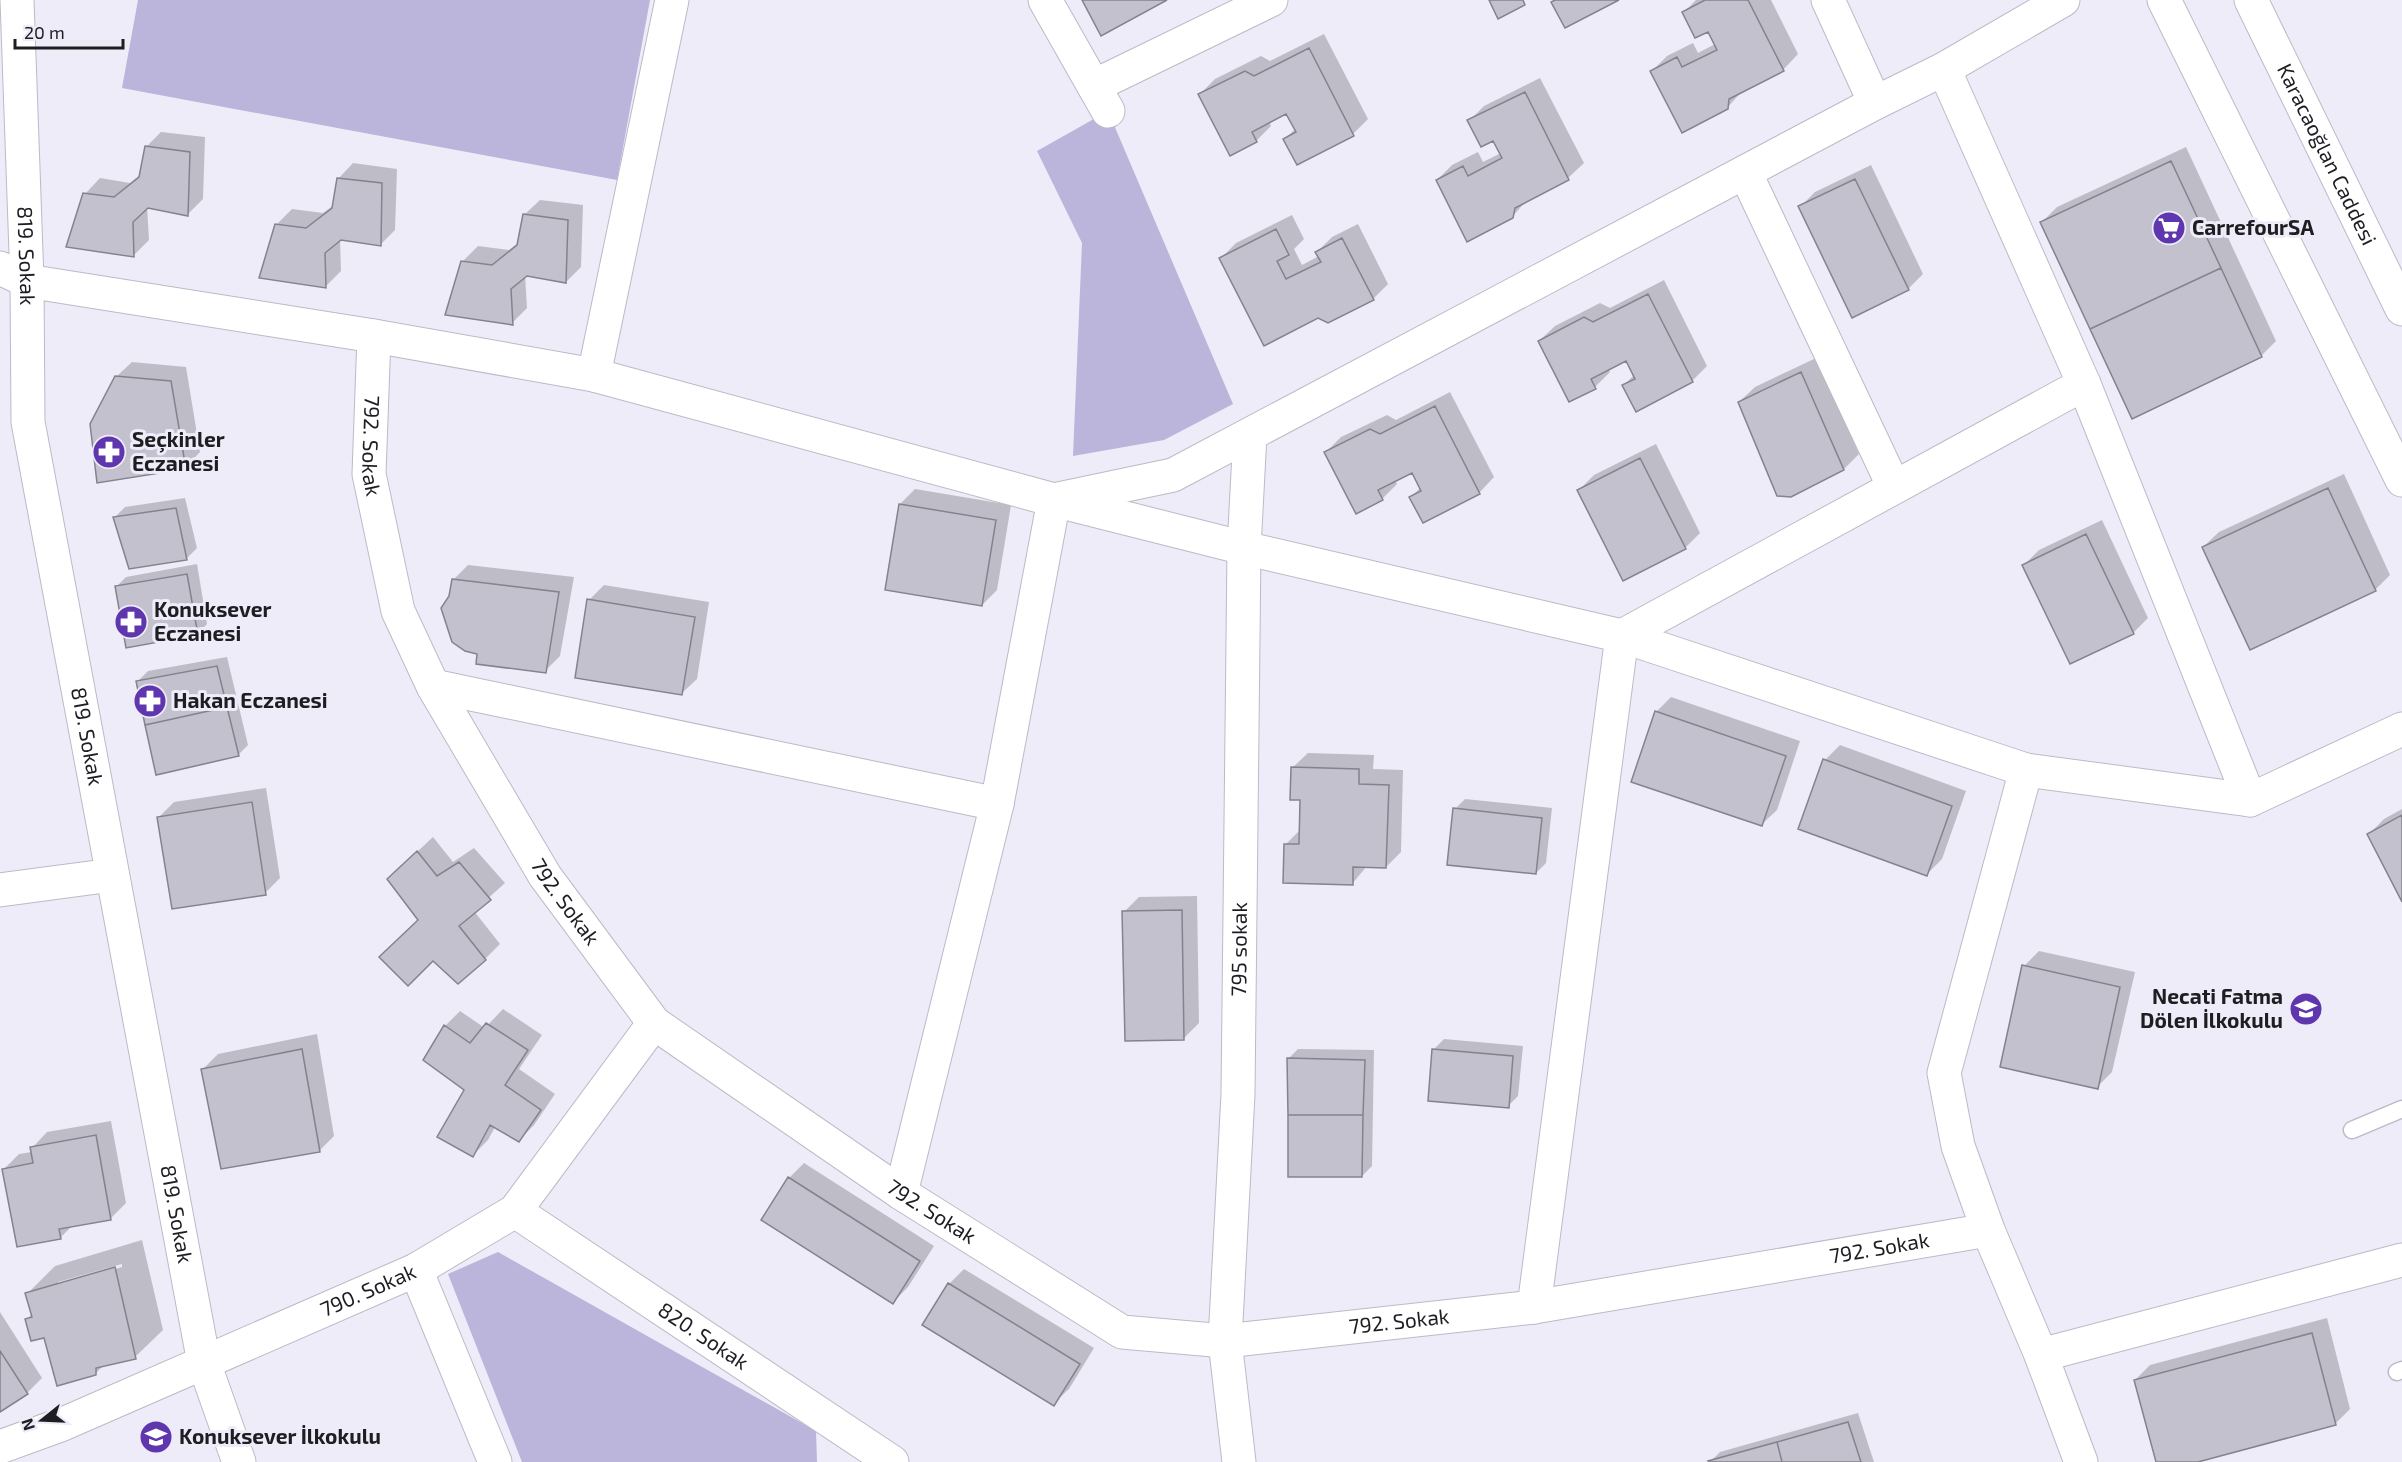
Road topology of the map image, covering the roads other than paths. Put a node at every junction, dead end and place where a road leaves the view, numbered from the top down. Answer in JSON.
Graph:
{"nodes":[{"id":1,"x":17,"y":0,"type":"edge"},
{"id":2,"x":672,"y":0,"type":"edge"},
{"id":3,"x":1045,"y":0,"type":"edge"},
{"id":4,"x":1271,"y":0,"type":"edge"},
{"id":5,"x":1828,"y":0,"type":"edge"},
{"id":6,"x":2063,"y":0,"type":"edge"},
{"id":7,"x":2164,"y":0,"type":"edge"},
{"id":8,"x":2251,"y":0,"type":"edge"},
{"id":9,"x":1944,"y":69,"type":"junction"},
{"id":10,"x":1875,"y":103,"type":"junction"},
{"id":11,"x":1744,"y":172,"type":"junction"},
{"id":12,"x":14,"y":274,"type":"edge"},
{"id":13,"x":2402,"y":309,"type":"edge"},
{"id":14,"x":374,"y":336,"type":"junction"},
{"id":15,"x":594,"y":375,"type":"junction"},
{"id":16,"x":2084,"y":384,"type":"junction"},
{"id":17,"x":1250,"y":435,"type":"junction"},
{"id":18,"x":2402,"y":480,"type":"edge"},
{"id":19,"x":1894,"y":487,"type":"junction"},
{"id":20,"x":1054,"y":500,"type":"junction"},
{"id":21,"x":1244,"y":548,"type":"junction"},
{"id":22,"x":1622,"y":636,"type":"junction"},
{"id":23,"x":433,"y":686,"type":"junction"},
{"id":24,"x":2402,"y":729,"type":"edge"},
{"id":25,"x":2026,"y":770,"type":"junction"},
{"id":26,"x":2250,"y":800,"type":"junction"},
{"id":27,"x":997,"y":804,"type":"junction"},
{"id":28,"x":112,"y":875,"type":"junction"},
{"id":29,"x":0,"y":890,"type":"edge"},
{"id":30,"x":654,"y":1023,"type":"junction"},
{"id":31,"x":2402,"y":1109,"type":"edge"},
{"id":32,"x":2352,"y":1130,"type":"dead end"},
{"id":33,"x":901,"y":1193,"type":"junction"},
{"id":34,"x":515,"y":1211,"type":"junction"},
{"id":35,"x":1988,"y":1230,"type":"junction"},
{"id":36,"x":2402,"y":1260,"type":"edge"},
{"id":37,"x":416,"y":1270,"type":"junction"},
{"id":38,"x":1534,"y":1307,"type":"junction"},
{"id":39,"x":1225,"y":1341,"type":"junction"},
{"id":40,"x":2041,"y":1355,"type":"junction"},
{"id":41,"x":204,"y":1363,"type":"junction"},
{"id":42,"x":0,"y":1447,"type":"edge"},
{"id":43,"x":239,"y":1462,"type":"edge"},
{"id":44,"x":495,"y":1462,"type":"edge"},
{"id":45,"x":892,"y":1462,"type":"edge"},
{"id":46,"x":1239,"y":1462,"type":"edge"},
{"id":47,"x":2081,"y":1462,"type":"edge"}],
"edges":[{"from":1,"to":12,"type":"street","name":"819. Sokak"},
{"from":2,"to":15,"type":"street"},
{"from":3,"to":4,"type":"street"},
{"from":5,"to":10,"type":"street"},
{"from":6,"to":9,"type":"street"},
{"from":7,"to":18,"type":"street"},
{"from":8,"to":13,"type":"street","name":"Karacaoğlan Caddesi"},
{"from":9,"to":10,"type":"street"},
{"from":9,"to":16,"type":"street"},
{"from":10,"to":11,"type":"street"},
{"from":11,"to":17,"type":"street"},
{"from":11,"to":19,"type":"street"},
{"from":12,"to":14,"type":"street"},
{"from":12,"to":28,"type":"street","name":"819. Sokak"},
{"from":14,"to":15,"type":"street"},
{"from":14,"to":23,"type":"street","name":"792. Sokak"},
{"from":15,"to":20,"type":"street"},
{"from":16,"to":19,"type":"street"},
{"from":16,"to":26,"type":"street"},
{"from":17,"to":20,"type":"street"},
{"from":17,"to":21,"type":"street","name":"795 sokak"},
{"from":19,"to":22,"type":"street"},
{"from":20,"to":21,"type":"street"},
{"from":20,"to":27,"type":"street"},
{"from":21,"to":22,"type":"street"},
{"from":21,"to":39,"type":"street","name":"795 sokak"},
{"from":22,"to":25,"type":"street"},
{"from":22,"to":38,"type":"street"},
{"from":23,"to":27,"type":"street"},
{"from":23,"to":30,"type":"street","name":"792. Sokak"},
{"from":24,"to":26,"type":"street"},
{"from":25,"to":26,"type":"street"},
{"from":25,"to":35,"type":"street"},
{"from":27,"to":33,"type":"street"},
{"from":28,"to":29,"type":"street"},
{"from":28,"to":41,"type":"street","name":"819. Sokak"},
{"from":30,"to":33,"type":"street","name":"792. Sokak"},
{"from":30,"to":34,"type":"street","name":"790. Sokak"},
{"from":31,"to":32,"type":"lane"},
{"from":33,"to":39,"type":"street","name":"792. Sokak"},
{"from":34,"to":37,"type":"street","name":"790. Sokak"},
{"from":34,"to":45,"type":"street","name":"820. Sokak"},
{"from":35,"to":38,"type":"street","name":"792. Sokak"},
{"from":35,"to":40,"type":"street"},
{"from":36,"to":40,"type":"street"},
{"from":37,"to":41,"type":"street","name":"790. Sokak"},
{"from":37,"to":44,"type":"street"},
{"from":38,"to":39,"type":"street","name":"792. Sokak"},
{"from":39,"to":46,"type":"street","name":"795 sokak"},
{"from":40,"to":47,"type":"street"},
{"from":41,"to":42,"type":"street","name":"790. Sokak"},
{"from":41,"to":43,"type":"street","name":"819. Sokak"}]}
